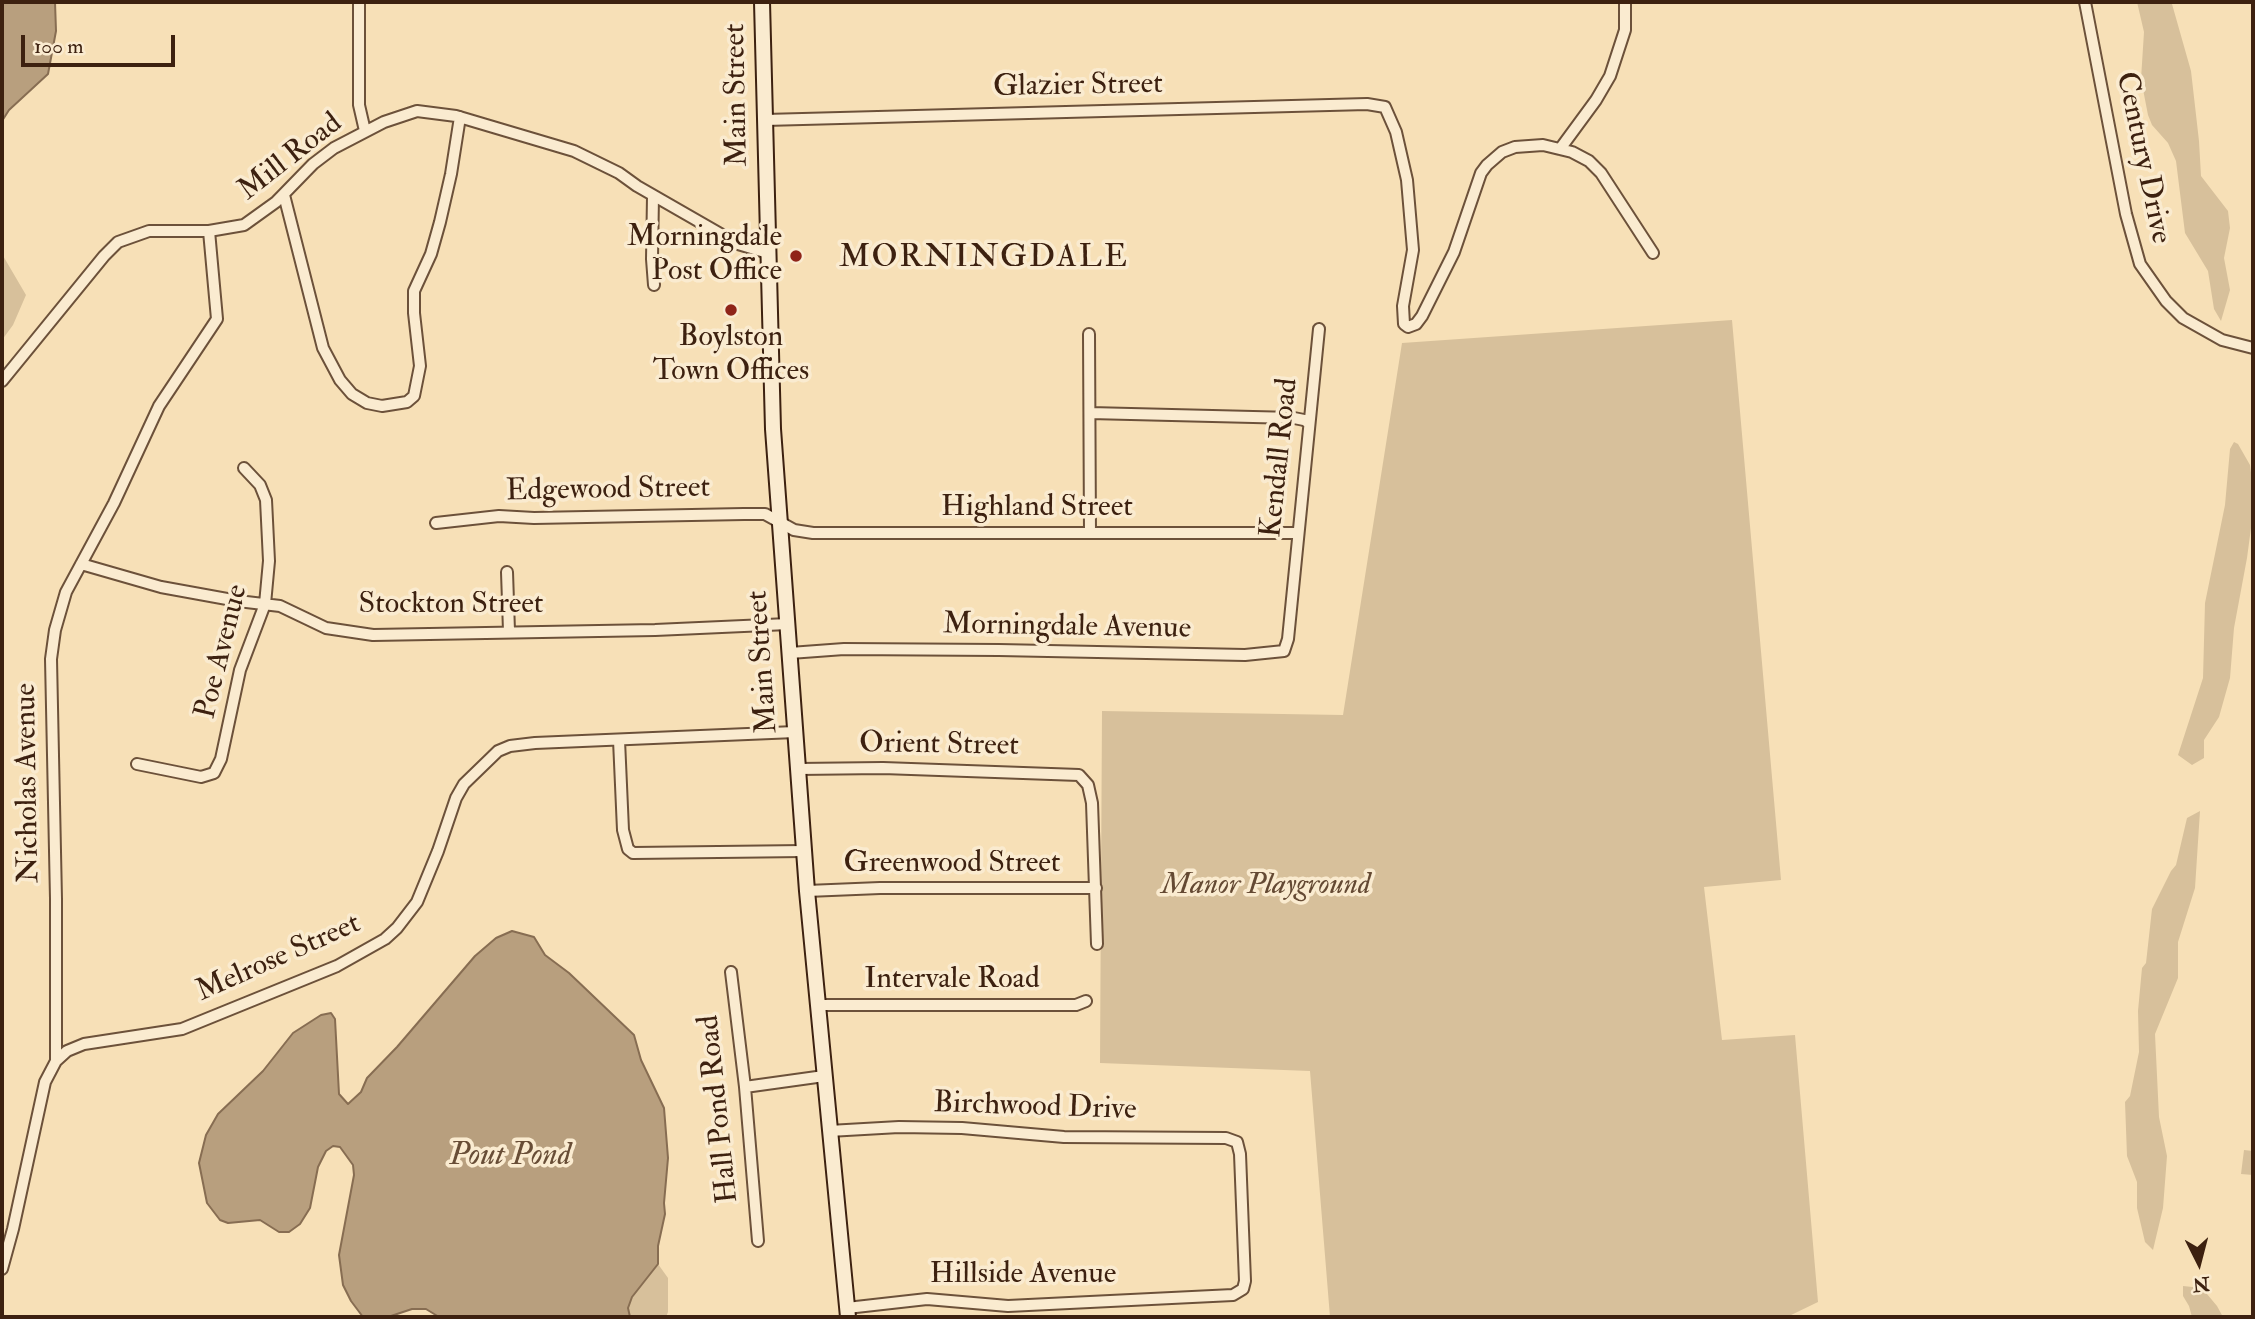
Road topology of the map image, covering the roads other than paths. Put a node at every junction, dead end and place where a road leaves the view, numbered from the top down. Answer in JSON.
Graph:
{"nodes":[{"id":1,"x":359,"y":2,"type":"edge"},
{"id":2,"x":762,"y":2,"type":"edge"},
{"id":3,"x":1625,"y":2,"type":"edge"},
{"id":4,"x":2085,"y":2,"type":"edge"},
{"id":5,"x":460,"y":117,"type":"junction"},
{"id":6,"x":765,"y":120,"type":"junction"},
{"id":7,"x":365,"y":131,"type":"junction"},
{"id":8,"x":1560,"y":149,"type":"junction"},
{"id":9,"x":284,"y":195,"type":"junction"},
{"id":10,"x":653,"y":195,"type":"junction"},
{"id":11,"x":209,"y":231,"type":"junction"},
{"id":12,"x":768,"y":253,"type":"junction"},
{"id":13,"x":1653,"y":253,"type":"dead end"},
{"id":14,"x":654,"y":285,"type":"dead end"},
{"id":15,"x":1320,"y":329,"type":"dead end"},
{"id":16,"x":1089,"y":334,"type":"dead end"},
{"id":17,"x":2253,"y":348,"type":"edge"},
{"id":18,"x":2,"y":381,"type":"edge"},
{"id":19,"x":1090,"y":413,"type":"junction"},
{"id":20,"x":1309,"y":423,"type":"junction"},
{"id":21,"x":244,"y":468,"type":"dead end"},
{"id":22,"x":779,"y":522,"type":"junction"},
{"id":23,"x":436,"y":523,"type":"dead end"},
{"id":24,"x":1090,"y":533,"type":"junction"},
{"id":25,"x":1297,"y":533,"type":"junction"},
{"id":26,"x":81,"y":564,"type":"junction"},
{"id":27,"x":508,"y":572,"type":"dead end"},
{"id":28,"x":1292,"y":593,"type":"joint"},
{"id":29,"x":265,"y":604,"type":"junction"},
{"id":30,"x":788,"y":624,"type":"junction"},
{"id":31,"x":509,"y":631,"type":"junction"},
{"id":32,"x":790,"y":653,"type":"junction"},
{"id":33,"x":795,"y":732,"type":"junction"},
{"id":34,"x":619,"y":740,"type":"junction"},
{"id":35,"x":137,"y":764,"type":"dead end"},
{"id":36,"x":798,"y":769,"type":"junction"},
{"id":37,"x":804,"y":851,"type":"junction"},
{"id":38,"x":1096,"y":888,"type":"junction"},
{"id":39,"x":807,"y":891,"type":"junction"},
{"id":40,"x":1097,"y":944,"type":"dead end"},
{"id":41,"x":731,"y":972,"type":"dead end"},
{"id":42,"x":1086,"y":1001,"type":"dead end"},
{"id":43,"x":818,"y":1005,"type":"junction"},
{"id":44,"x":56,"y":1061,"type":"junction"},
{"id":45,"x":824,"y":1076,"type":"junction"},
{"id":46,"x":745,"y":1087,"type":"junction"},
{"id":47,"x":829,"y":1131,"type":"junction"},
{"id":48,"x":758,"y":1241,"type":"dead end"},
{"id":49,"x":2,"y":1269,"type":"edge"},
{"id":50,"x":1240,"y":1292,"type":"joint"},
{"id":51,"x":848,"y":1313,"type":"edge"}],
"edges":[{"from":1,"to":7,"type":"street"},
{"from":2,"to":6,"type":"main road","name":"Main Street"},
{"from":3,"to":8,"type":"street"},
{"from":4,"to":17,"type":"street","name":"Century Drive"},
{"from":5,"to":7,"type":"street","name":"Mill Road"},
{"from":5,"to":9,"type":"street"},
{"from":5,"to":10,"type":"street","name":"Mill Road"},
{"from":6,"to":8,"type":"street","name":"Glazier Street"},
{"from":6,"to":12,"type":"main road","name":"Main Street"},
{"from":7,"to":9,"type":"street","name":"Mill Road"},
{"from":8,"to":13,"type":"street"},
{"from":9,"to":11,"type":"street","name":"Mill Road"},
{"from":10,"to":12,"type":"street","name":"Mill Road"},
{"from":10,"to":14,"type":"street"},
{"from":11,"to":18,"type":"street","name":"Mill Road"},
{"from":11,"to":26,"type":"street","name":"Nicholas Avenue"},
{"from":12,"to":22,"type":"main road","name":"Main Street"},
{"from":15,"to":20,"type":"street","name":"Kendall Road"},
{"from":16,"to":19,"type":"street"},
{"from":19,"to":20,"type":"street"},
{"from":19,"to":24,"type":"street"},
{"from":20,"to":25,"type":"street","name":"Kendall Road"},
{"from":21,"to":29,"type":"street","name":"Poe Avenue"},
{"from":22,"to":23,"type":"street","name":"Edgewood Street"},
{"from":22,"to":24,"type":"street","name":"Highland Street"},
{"from":22,"to":30,"type":"main road","name":"Main Street"},
{"from":24,"to":25,"type":"street","name":"Highland Street"},
{"from":25,"to":28,"type":"street","name":"Kendall Road"},
{"from":26,"to":29,"type":"street","name":"Stockton Street"},
{"from":26,"to":44,"type":"street","name":"Nicholas Avenue"},
{"from":27,"to":31,"type":"street"},
{"from":28,"to":32,"type":"street","name":"Morningdale Avenue"},
{"from":29,"to":31,"type":"street","name":"Stockton Street"},
{"from":29,"to":35,"type":"street","name":"Poe Avenue"},
{"from":30,"to":31,"type":"street","name":"Stockton Street"},
{"from":30,"to":32,"type":"main road","name":"Main Street"},
{"from":32,"to":33,"type":"main road","name":"Main Street"},
{"from":33,"to":34,"type":"street","name":"Melrose Street"},
{"from":33,"to":36,"type":"main road","name":"Main Street"},
{"from":34,"to":37,"type":"street"},
{"from":34,"to":44,"type":"street","name":"Melrose Street"},
{"from":36,"to":37,"type":"main road","name":"Main Street"},
{"from":36,"to":38,"type":"street","name":"Orient Street"},
{"from":37,"to":39,"type":"main road","name":"Main Street"},
{"from":38,"to":39,"type":"street","name":"Greenwood Street"},
{"from":38,"to":40,"type":"street"},
{"from":39,"to":43,"type":"main road","name":"Main Street"},
{"from":41,"to":46,"type":"street","name":"Hall Pond Road"},
{"from":42,"to":43,"type":"street","name":"Intervale Road"},
{"from":43,"to":45,"type":"main road","name":"Main Street"},
{"from":44,"to":49,"type":"street","name":"Nicholas Avenue"},
{"from":45,"to":46,"type":"street"},
{"from":45,"to":47,"type":"main road","name":"Main Street"},
{"from":46,"to":48,"type":"street","name":"Hall Pond Road"},
{"from":47,"to":50,"type":"street","name":"Birchwood Drive"},
{"from":47,"to":51,"type":"main road","name":"Main Street"},
{"from":50,"to":51,"type":"street","name":"Hillside Avenue"}]}
